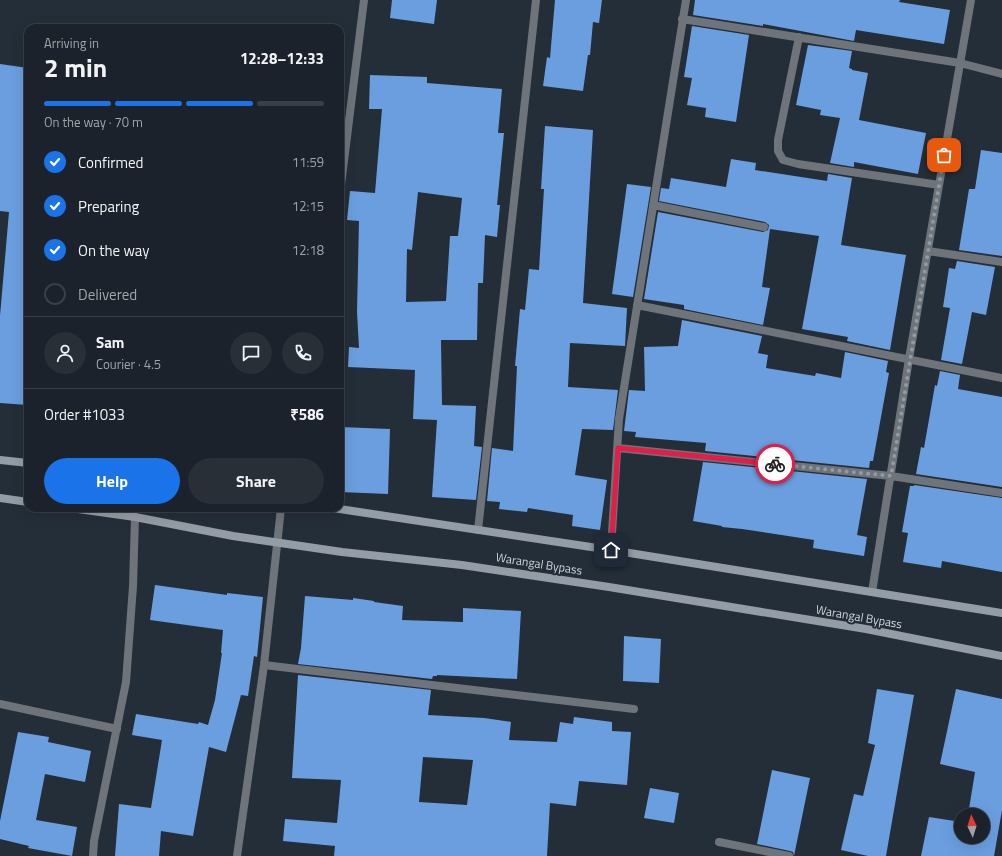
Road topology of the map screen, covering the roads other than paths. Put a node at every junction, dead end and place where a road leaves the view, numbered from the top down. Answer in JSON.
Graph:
{"nodes":[{"id":1,"x":364,"y":0,"type":"edge"},
{"id":2,"x":536,"y":0,"type":"edge"},
{"id":3,"x":686,"y":0,"type":"edge"},
{"id":4,"x":970,"y":0,"type":"edge"},
{"id":5,"x":682,"y":19,"type":"junction"},
{"id":6,"x":799,"y":37,"type":"junction"},
{"id":7,"x":960,"y":63,"type":"junction"},
{"id":8,"x":1002,"y":74,"type":"edge"},
{"id":9,"x":344,"y":162,"type":"edge"},
{"id":10,"x":939,"y":185,"type":"junction"},
{"id":11,"x":653,"y":205,"type":"junction"},
{"id":12,"x":764,"y":227,"type":"dead end"},
{"id":13,"x":928,"y":251,"type":"junction"},
{"id":14,"x":1002,"y":262,"type":"edge"},
{"id":15,"x":637,"y":305,"type":"junction"},
{"id":16,"x":909,"y":359,"type":"junction"},
{"id":17,"x":1002,"y":378,"type":"edge"},
{"id":18,"x":618,"y":448,"type":"junction"},
{"id":19,"x":0,"y":460,"type":"edge"},
{"id":20,"x":24,"y":463,"type":"edge"},
{"id":21,"x":891,"y":476,"type":"junction"},
{"id":22,"x":1002,"y":493,"type":"edge"},
{"id":23,"x":0,"y":498,"type":"edge"},
{"id":24,"x":24,"y":501,"type":"edge"},
{"id":25,"x":344,"y":510,"type":"edge"},
{"id":26,"x":99,"y":512,"type":"edge"},
{"id":27,"x":280,"y":512,"type":"edge"},
{"id":28,"x":135,"y":517,"type":"junction"},
{"id":29,"x":478,"y":530,"type":"junction"},
{"id":30,"x":276,"y":543,"type":"junction"},
{"id":31,"x":611,"y":550,"type":"junction"},
{"id":32,"x":872,"y":592,"type":"junction"},
{"id":33,"x":1002,"y":613,"type":"edge"},
{"id":34,"x":1002,"y":656,"type":"edge"},
{"id":35,"x":264,"y":665,"type":"junction"},
{"id":36,"x":0,"y":704,"type":"edge"},
{"id":37,"x":634,"y":709,"type":"dead end"},
{"id":38,"x":117,"y":729,"type":"junction"},
{"id":39,"x":719,"y":842,"type":"dead end"},
{"id":40,"x":93,"y":856,"type":"edge"},
{"id":41,"x":237,"y":856,"type":"edge"},
{"id":42,"x":789,"y":856,"type":"edge"}],
"edges":[{"from":1,"to":9,"type":"street"},
{"from":2,"to":29,"type":"street"},
{"from":3,"to":5,"type":"street"},
{"from":4,"to":7,"type":"street"},
{"from":5,"to":6,"type":"street"},
{"from":5,"to":11,"type":"street"},
{"from":6,"to":7,"type":"street"},
{"from":6,"to":10,"type":"street"},
{"from":7,"to":8,"type":"street"},
{"from":7,"to":10,"type":"street"},
{"from":10,"to":13,"type":"street"},
{"from":11,"to":12,"type":"street"},
{"from":11,"to":15,"type":"street"},
{"from":13,"to":14,"type":"street"},
{"from":13,"to":16,"type":"street"},
{"from":15,"to":16,"type":"street"},
{"from":15,"to":18,"type":"street"},
{"from":16,"to":17,"type":"street"},
{"from":16,"to":21,"type":"street"},
{"from":18,"to":21,"type":"street"},
{"from":18,"to":31,"type":"street"},
{"from":19,"to":20,"type":"main road"},
{"from":21,"to":22,"type":"street"},
{"from":21,"to":32,"type":"street"},
{"from":23,"to":24,"type":"main road"},
{"from":25,"to":29,"type":"main road"},
{"from":26,"to":28,"type":"main road","name":"Warangal Bypass"},
{"from":27,"to":30,"type":"street"},
{"from":28,"to":30,"type":"main road","name":"Warangal Bypass"},
{"from":28,"to":38,"type":"street"},
{"from":29,"to":31,"type":"main road"},
{"from":30,"to":34,"type":"main road","name":"Warangal Bypass"},
{"from":30,"to":35,"type":"street"},
{"from":31,"to":32,"type":"main road"},
{"from":32,"to":33,"type":"main road"},
{"from":35,"to":37,"type":"street"},
{"from":35,"to":41,"type":"street"},
{"from":36,"to":38,"type":"street"},
{"from":38,"to":40,"type":"street"},
{"from":39,"to":42,"type":"street"}]}
